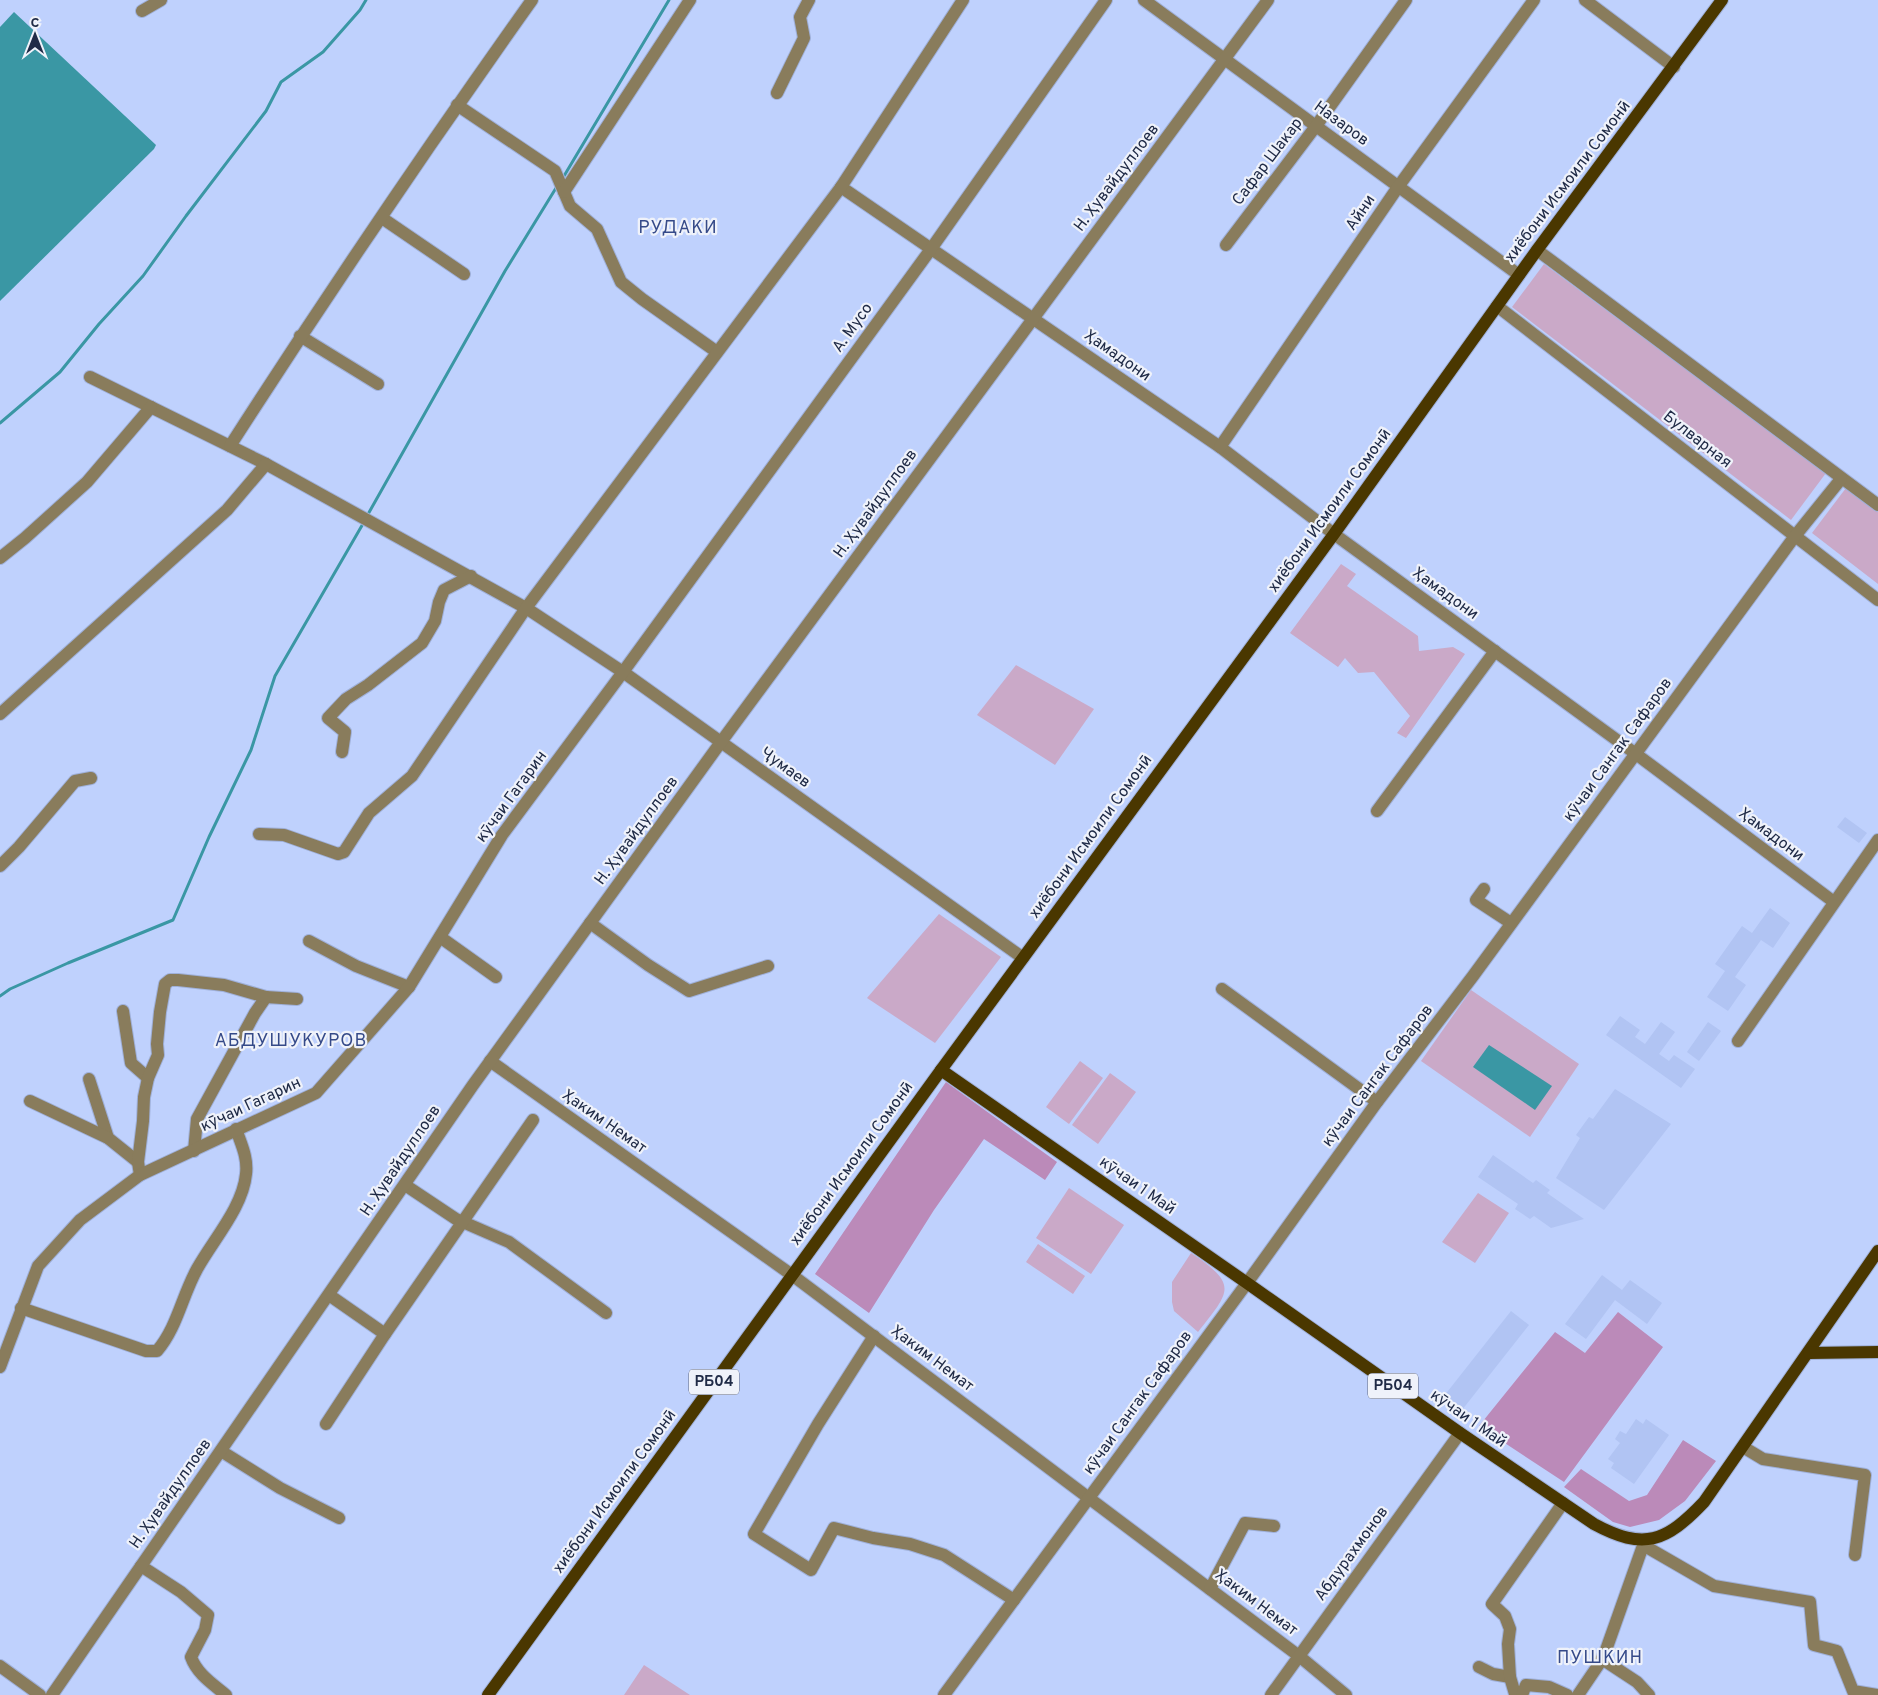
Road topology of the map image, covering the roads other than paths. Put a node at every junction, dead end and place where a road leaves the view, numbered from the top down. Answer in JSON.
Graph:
{"nodes":[{"id":1,"x":161,"y":0,"type":"edge"},
{"id":2,"x":532,"y":0,"type":"edge"},
{"id":3,"x":690,"y":0,"type":"edge"},
{"id":4,"x":809,"y":0,"type":"edge"},
{"id":5,"x":963,"y":0,"type":"edge"},
{"id":6,"x":1106,"y":0,"type":"edge"},
{"id":7,"x":1144,"y":0,"type":"edge"},
{"id":8,"x":1268,"y":0,"type":"edge"},
{"id":9,"x":1406,"y":0,"type":"edge"},
{"id":10,"x":1534,"y":0,"type":"edge"},
{"id":11,"x":1585,"y":0,"type":"edge"},
{"id":12,"x":1722,"y":0,"type":"edge"},
{"id":13,"x":142,"y":11,"type":"dead end"},
{"id":14,"x":1225,"y":60,"type":"junction"},
{"id":15,"x":1674,"y":67,"type":"junction"},
{"id":16,"x":777,"y":94,"type":"dead end"},
{"id":17,"x":457,"y":105,"type":"junction"},
{"id":18,"x":1316,"y":126,"type":"junction"},
{"id":19,"x":841,"y":187,"type":"junction"},
{"id":20,"x":1398,"y":187,"type":"junction"},
{"id":21,"x":564,"y":192,"type":"junction"},
{"id":22,"x":382,"y":218,"type":"junction"},
{"id":23,"x":1226,"y":245,"type":"dead end"},
{"id":24,"x":931,"y":249,"type":"junction"},
{"id":25,"x":1537,"y":250,"type":"junction"},
{"id":26,"x":464,"y":274,"type":"dead end"},
{"id":27,"x":1519,"y":275,"type":"junction"},
{"id":28,"x":1497,"y":306,"type":"junction"},
{"id":29,"x":1034,"y":318,"type":"junction"},
{"id":30,"x":300,"y":336,"type":"junction"},
{"id":31,"x":717,"y":352,"type":"junction"},
{"id":32,"x":90,"y":377,"type":"dead end"},
{"id":33,"x":378,"y":384,"type":"dead end"},
{"id":34,"x":151,"y":407,"type":"junction"},
{"id":35,"x":230,"y":446,"type":"junction"},
{"id":36,"x":1220,"y":447,"type":"junction"},
{"id":37,"x":266,"y":464,"type":"junction"},
{"id":38,"x":1841,"y":479,"type":"junction"},
{"id":39,"x":1878,"y":505,"type":"edge"},
{"id":40,"x":1334,"y":534,"type":"junction"},
{"id":41,"x":1795,"y":536,"type":"junction"},
{"id":42,"x":0,"y":558,"type":"edge"},
{"id":43,"x":471,"y":576,"type":"junction"},
{"id":44,"x":1878,"y":600,"type":"edge"},
{"id":45,"x":526,"y":608,"type":"junction"},
{"id":46,"x":1495,"y":651,"type":"junction"},
{"id":47,"x":623,"y":672,"type":"junction"},
{"id":48,"x":0,"y":714,"type":"edge"},
{"id":49,"x":720,"y":742,"type":"junction"},
{"id":50,"x":342,"y":752,"type":"dead end"},
{"id":51,"x":1636,"y":754,"type":"junction"},
{"id":52,"x":91,"y":778,"type":"dead end"},
{"id":53,"x":1377,"y":811,"type":"dead end"},
{"id":54,"x":259,"y":834,"type":"dead end"},
{"id":55,"x":1878,"y":840,"type":"edge"},
{"id":56,"x":0,"y":866,"type":"edge"},
{"id":57,"x":1484,"y":889,"type":"dead end"},
{"id":58,"x":1834,"y":902,"type":"junction"},
{"id":59,"x":590,"y":923,"type":"junction"},
{"id":60,"x":1512,"y":923,"type":"junction"},
{"id":61,"x":440,"y":937,"type":"junction"},
{"id":62,"x":309,"y":941,"type":"dead end"},
{"id":63,"x":1023,"y":958,"type":"junction"},
{"id":64,"x":768,"y":966,"type":"dead end"},
{"id":65,"x":496,"y":977,"type":"dead end"},
{"id":66,"x":409,"y":987,"type":"junction"},
{"id":67,"x":1222,"y":989,"type":"dead end"},
{"id":68,"x":266,"y":997,"type":"junction"},
{"id":69,"x":297,"y":999,"type":"dead end"},
{"id":70,"x":124,"y":1011,"type":"dead end"},
{"id":71,"x":1738,"y":1041,"type":"dead end"},
{"id":72,"x":490,"y":1061,"type":"junction"},
{"id":73,"x":941,"y":1070,"type":"junction"},
{"id":74,"x":148,"y":1078,"type":"junction"},
{"id":75,"x":89,"y":1079,"type":"dead end"},
{"id":76,"x":30,"y":1101,"type":"dead end"},
{"id":77,"x":1377,"y":1102,"type":"junction"},
{"id":78,"x":533,"y":1120,"type":"dead end"},
{"id":79,"x":236,"y":1129,"type":"junction"},
{"id":80,"x":108,"y":1138,"type":"junction"},
{"id":81,"x":194,"y":1151,"type":"junction"},
{"id":82,"x":139,"y":1169,"type":"junction"},
{"id":83,"x":405,"y":1185,"type":"junction"},
{"id":84,"x":464,"y":1223,"type":"junction"},
{"id":85,"x":1878,"y":1251,"type":"edge"},
{"id":86,"x":792,"y":1275,"type":"junction"},
{"id":87,"x":1247,"y":1283,"type":"junction"},
{"id":88,"x":329,"y":1295,"type":"junction"},
{"id":89,"x":21,"y":1308,"type":"junction"},
{"id":90,"x":606,"y":1313,"type":"dead end"},
{"id":91,"x":385,"y":1334,"type":"junction"},
{"id":92,"x":874,"y":1336,"type":"junction"},
{"id":93,"x":1878,"y":1352,"type":"edge"},
{"id":94,"x":1809,"y":1353,"type":"junction"},
{"id":95,"x":0,"y":1367,"type":"edge"},
{"id":96,"x":326,"y":1424,"type":"dead end"},
{"id":97,"x":1460,"y":1433,"type":"junction"},
{"id":98,"x":1742,"y":1447,"type":"junction"},
{"id":99,"x":221,"y":1451,"type":"junction"},
{"id":100,"x":1089,"y":1497,"type":"junction"},
{"id":101,"x":1563,"y":1504,"type":"junction"},
{"id":102,"x":340,"y":1518,"type":"dead end"},
{"id":103,"x":1274,"y":1526,"type":"dead end"},
{"id":104,"x":1644,"y":1542,"type":"junction"},
{"id":105,"x":1855,"y":1556,"type":"dead end"},
{"id":106,"x":141,"y":1566,"type":"junction"},
{"id":107,"x":1210,"y":1589,"type":"junction"},
{"id":108,"x":1014,"y":1600,"type":"junction"},
{"id":109,"x":1299,"y":1656,"type":"junction"},
{"id":110,"x":1602,"y":1659,"type":"junction"},
{"id":111,"x":0,"y":1666,"type":"edge"},
{"id":112,"x":1479,"y":1667,"type":"dead end"},
{"id":113,"x":1510,"y":1677,"type":"junction"},
{"id":114,"x":40,"y":1695,"type":"edge"},
{"id":115,"x":52,"y":1695,"type":"edge"},
{"id":116,"x":226,"y":1695,"type":"edge"},
{"id":117,"x":488,"y":1695,"type":"edge"},
{"id":118,"x":944,"y":1695,"type":"edge"},
{"id":119,"x":1271,"y":1695,"type":"edge"},
{"id":120,"x":1346,"y":1695,"type":"edge"},
{"id":121,"x":1521,"y":1695,"type":"edge"},
{"id":122,"x":1567,"y":1695,"type":"edge"},
{"id":123,"x":1578,"y":1695,"type":"edge"},
{"id":124,"x":1649,"y":1695,"type":"edge"},
{"id":125,"x":1878,"y":1695,"type":"edge"}],
"edges":[{"from":1,"to":13,"type":"street"},
{"from":2,"to":17,"type":"street"},
{"from":3,"to":21,"type":"street"},
{"from":4,"to":16,"type":"street"},
{"from":5,"to":19,"type":"street"},
{"from":6,"to":24,"type":"street","name":"А. Мусо"},
{"from":7,"to":14,"type":"street","name":"Назаров"},
{"from":8,"to":14,"type":"street","name":"Н. Ҳувайдуллоев"},
{"from":9,"to":18,"type":"street","name":"Сафар Шакар"},
{"from":10,"to":20,"type":"street","name":"Айни"},
{"from":11,"to":15,"type":"street"},
{"from":12,"to":15,"type":"main road","name":"хиёбони Исмоили Сомонӣ"},
{"from":14,"to":18,"type":"street","name":"Назаров"},
{"from":14,"to":29,"type":"street","name":"Н. Ҳувайдуллоев"},
{"from":15,"to":25,"type":"main road","name":"хиёбони Исмоили Сомонӣ"},
{"from":17,"to":21,"type":"street"},
{"from":17,"to":22,"type":"street"},
{"from":18,"to":20,"type":"street","name":"Назаров"},
{"from":18,"to":23,"type":"street","name":"Сафар Шакар"},
{"from":19,"to":24,"type":"street","name":"Ҳамадони"},
{"from":19,"to":31,"type":"street"},
{"from":20,"to":27,"type":"street","name":"Назаров"},
{"from":20,"to":36,"type":"street","name":"Айни"},
{"from":21,"to":31,"type":"street"},
{"from":22,"to":26,"type":"street"},
{"from":22,"to":30,"type":"street"},
{"from":24,"to":29,"type":"street","name":"Ҳамадони"},
{"from":24,"to":47,"type":"street","name":"А. Мусо"},
{"from":25,"to":27,"type":"main road","name":"хиёбони Исмоили Сомонӣ"},
{"from":25,"to":38,"type":"street"},
{"from":27,"to":28,"type":"main road","name":"хиёбони Исмоили Сомонӣ"},
{"from":28,"to":40,"type":"main road","name":"хиёбони Исмоили Сомонӣ"},
{"from":28,"to":41,"type":"street","name":"Булварная"},
{"from":29,"to":36,"type":"street","name":"Ҳамадони"},
{"from":29,"to":49,"type":"street","name":"Н. Ҳувайдуллоев"},
{"from":30,"to":33,"type":"street"},
{"from":30,"to":35,"type":"street"},
{"from":31,"to":45,"type":"street"},
{"from":32,"to":34,"type":"street","name":"Ҷумаев"},
{"from":34,"to":35,"type":"street","name":"Ҷумаев"},
{"from":34,"to":42,"type":"street"},
{"from":35,"to":37,"type":"street","name":"Ҷумаев"},
{"from":36,"to":40,"type":"street","name":"Ҳамадони"},
{"from":37,"to":43,"type":"street","name":"Ҷумаев"},
{"from":37,"to":48,"type":"street"},
{"from":38,"to":39,"type":"street"},
{"from":38,"to":41,"type":"street","name":"кӯчаи Сангак Сафаров"},
{"from":40,"to":46,"type":"street","name":"Ҳамадони"},
{"from":40,"to":63,"type":"main road","name":"хиёбони Исмоили Сомонӣ"},
{"from":41,"to":44,"type":"street","name":"Булварная"},
{"from":41,"to":51,"type":"street","name":"кӯчаи Сангак Сафаров"},
{"from":43,"to":45,"type":"street","name":"Ҷумаев"},
{"from":43,"to":50,"type":"street"},
{"from":45,"to":47,"type":"street","name":"Ҷумаев"},
{"from":45,"to":54,"type":"street"},
{"from":46,"to":51,"type":"street","name":"Ҳамадони"},
{"from":46,"to":53,"type":"street"},
{"from":47,"to":49,"type":"street","name":"Ҷумаев"},
{"from":47,"to":61,"type":"street","name":"кӯчаи Гагарин"},
{"from":49,"to":59,"type":"street","name":"Н. Ҳувайдуллоев"},
{"from":49,"to":63,"type":"street","name":"Ҷумаев"},
{"from":51,"to":58,"type":"street","name":"Ҳамадони"},
{"from":51,"to":60,"type":"street","name":"кӯчаи Сангак Сафаров"},
{"from":52,"to":56,"type":"street"},
{"from":55,"to":58,"type":"street"},
{"from":57,"to":60,"type":"street"},
{"from":58,"to":71,"type":"street"},
{"from":59,"to":64,"type":"street"},
{"from":59,"to":72,"type":"street","name":"Н. Ҳувайдуллоев"},
{"from":60,"to":77,"type":"street","name":"кӯчаи Сангак Сафаров"},
{"from":61,"to":65,"type":"street"},
{"from":61,"to":66,"type":"street","name":"кӯчаи Гагарин"},
{"from":62,"to":66,"type":"street"},
{"from":63,"to":73,"type":"main road","name":"хиёбони Исмоили Сомонӣ"},
{"from":66,"to":79,"type":"street","name":"кӯчаи Гагарин"},
{"from":67,"to":77,"type":"street"},
{"from":68,"to":69,"type":"street"},
{"from":68,"to":74,"type":"street"},
{"from":68,"to":81,"type":"street"},
{"from":70,"to":74,"type":"street"},
{"from":72,"to":83,"type":"street","name":"Н. Ҳувайдуллоев"},
{"from":72,"to":86,"type":"street","name":"Ҳаким Немат"},
{"from":73,"to":86,"type":"main road","name":"хиёбони Исмоили Сомонӣ","number":"РБ04"},
{"from":73,"to":87,"type":"main road","name":"кӯчаи 1 Май","number":"РБ04"},
{"from":74,"to":82,"type":"street"},
{"from":75,"to":80,"type":"street"},
{"from":76,"to":80,"type":"street"},
{"from":77,"to":87,"type":"street","name":"кӯчаи Сангак Сафаров"},
{"from":78,"to":84,"type":"street"},
{"from":79,"to":81,"type":"street","name":"кӯчаи Гагарин"},
{"from":79,"to":89,"type":"street"},
{"from":80,"to":82,"type":"street"},
{"from":81,"to":82,"type":"street","name":"кӯчаи Гагарин"},
{"from":82,"to":89,"type":"street","name":"кӯчаи Гагарин"},
{"from":83,"to":84,"type":"street"},
{"from":83,"to":88,"type":"street","name":"Н. Ҳувайдуллоев"},
{"from":84,"to":90,"type":"street"},
{"from":84,"to":91,"type":"street"},
{"from":85,"to":94,"type":"main road","name":"кӯчаи 1 Май"},
{"from":86,"to":92,"type":"street","name":"Ҳаким Немат"},
{"from":86,"to":117,"type":"main road","name":"хиёбони Исмоили Сомонӣ","number":"РБ04"},
{"from":87,"to":97,"type":"main road","name":"кӯчаи 1 Май","number":"РБ04"},
{"from":87,"to":100,"type":"street","name":"кӯчаи Сангак Сафаров"},
{"from":88,"to":91,"type":"street"},
{"from":88,"to":99,"type":"street","name":"Н. Ҳувайдуллоев"},
{"from":89,"to":95,"type":"street","name":"кӯчаи Гагарин"},
{"from":91,"to":96,"type":"street"},
{"from":92,"to":100,"type":"street","name":"Ҳаким Немат"},
{"from":92,"to":108,"type":"street"},
{"from":93,"to":94,"type":"main road"},
{"from":94,"to":98,"type":"main road","name":"кӯчаи 1 Май","number":"РБ04"},
{"from":97,"to":101,"type":"main road","name":"кӯчаи 1 Май","number":"РБ04"},
{"from":97,"to":109,"type":"street","name":"Абдурахмонов"},
{"from":98,"to":104,"type":"main road","name":"кӯчаи 1 Май","number":"РБ04"},
{"from":98,"to":105,"type":"street"},
{"from":99,"to":102,"type":"street"},
{"from":99,"to":106,"type":"street","name":"Н. Ҳувайдуллоев"},
{"from":100,"to":107,"type":"street","name":"Ҳаким Немат"},
{"from":100,"to":108,"type":"street","name":"кӯчаи Сангак Сафаров"},
{"from":101,"to":104,"type":"main road","name":"кӯчаи 1 Май","number":"РБ04"},
{"from":101,"to":113,"type":"street"},
{"from":103,"to":107,"type":"street"},
{"from":104,"to":110,"type":"street"},
{"from":104,"to":125,"type":"street"},
{"from":106,"to":115,"type":"street","name":"Н. Ҳувайдуллоев"},
{"from":106,"to":116,"type":"street"},
{"from":107,"to":109,"type":"street","name":"Ҳаким Немат"},
{"from":108,"to":118,"type":"street","name":"кӯчаи Сангак Сафаров"},
{"from":109,"to":119,"type":"street","name":"Абдурахмонов"},
{"from":109,"to":120,"type":"street","name":"Ҳаким Немат"},
{"from":110,"to":123,"type":"street"},
{"from":110,"to":124,"type":"street"},
{"from":111,"to":114,"type":"street"},
{"from":112,"to":113,"type":"street"},
{"from":113,"to":121,"type":"street"},
{"from":121,"to":122,"type":"street"}]}
